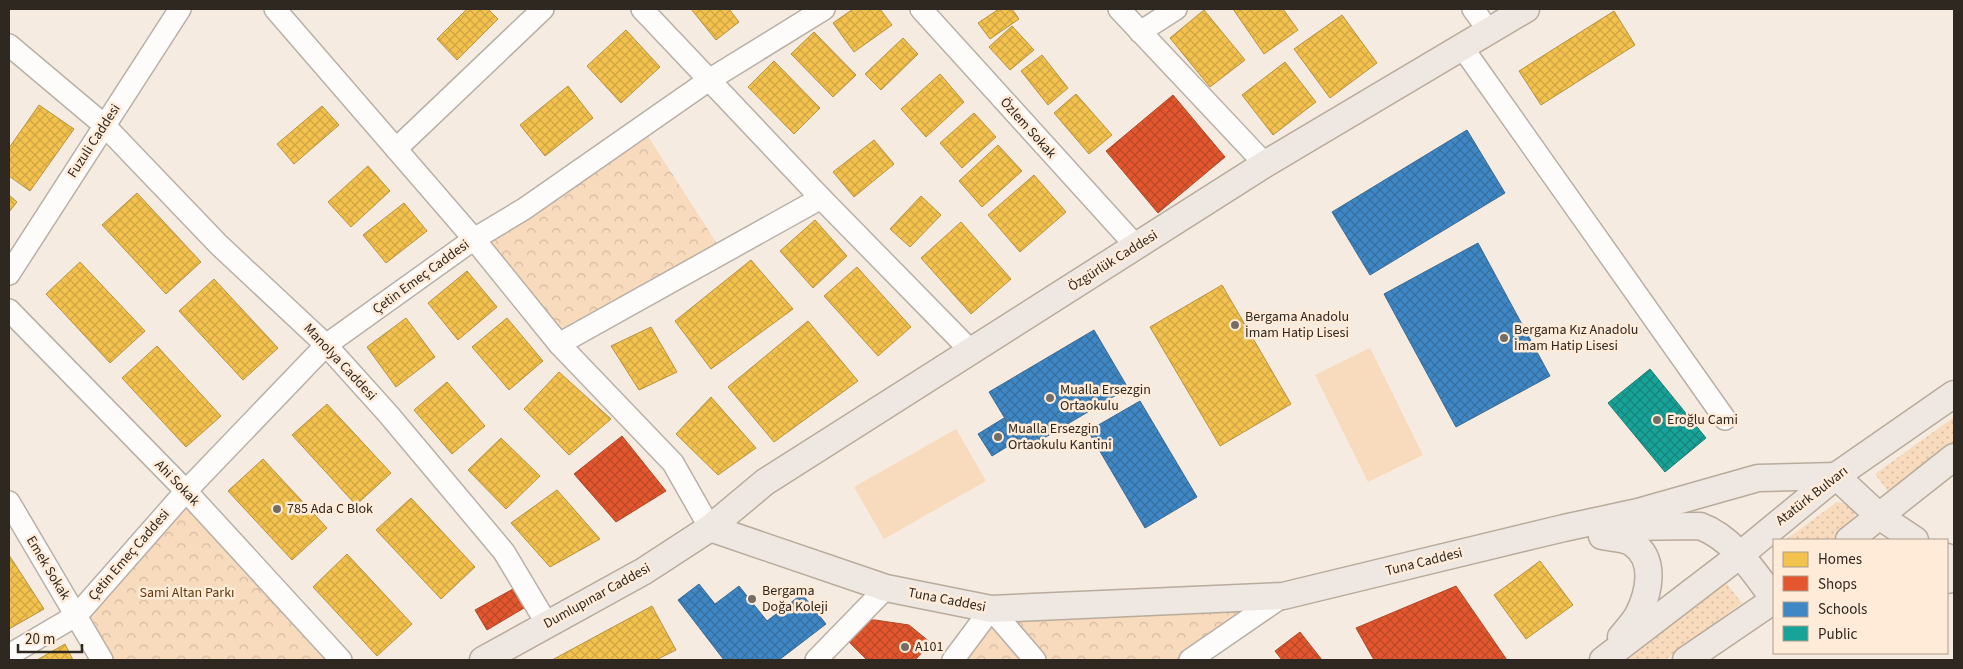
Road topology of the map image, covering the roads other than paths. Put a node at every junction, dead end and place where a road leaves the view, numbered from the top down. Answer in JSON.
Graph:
{"nodes":[{"id":1,"x":180,"y":9,"type":"edge"},
{"id":2,"x":275,"y":9,"type":"edge"},
{"id":3,"x":543,"y":9,"type":"edge"},
{"id":4,"x":642,"y":9,"type":"edge"},
{"id":5,"x":824,"y":9,"type":"edge"},
{"id":6,"x":921,"y":9,"type":"edge"},
{"id":7,"x":1119,"y":9,"type":"edge"},
{"id":8,"x":1176,"y":9,"type":"edge"},
{"id":9,"x":1473,"y":9,"type":"edge"},
{"id":10,"x":1526,"y":9,"type":"edge"},
{"id":11,"x":1489,"y":30,"type":"junction"},
{"id":12,"x":1140,"y":32,"type":"junction"},
{"id":13,"x":9,"y":45,"type":"edge"},
{"id":14,"x":1462,"y":47,"type":"junction"},
{"id":15,"x":709,"y":80,"type":"junction"},
{"id":16,"x":104,"y":125,"type":"junction"},
{"id":17,"x":396,"y":149,"type":"junction"},
{"id":18,"x":1265,"y":164,"type":"junction"},
{"id":19,"x":821,"y":198,"type":"junction"},
{"id":20,"x":474,"y":239,"type":"junction"},
{"id":21,"x":1136,"y":246,"type":"junction"},
{"id":22,"x":9,"y":274,"type":"edge"},
{"id":23,"x":9,"y":310,"type":"edge"},
{"id":24,"x":559,"y":344,"type":"junction"},
{"id":25,"x":326,"y":345,"type":"junction"},
{"id":26,"x":971,"y":351,"type":"junction"},
{"id":27,"x":1954,"y":394,"type":"edge"},
{"id":28,"x":1725,"y":419,"type":"dead end"},
{"id":29,"x":1954,"y":457,"type":"edge"},
{"id":30,"x":1836,"y":476,"type":"junction"},
{"id":31,"x":186,"y":491,"type":"junction"},
{"id":32,"x":9,"y":502,"type":"edge"},
{"id":33,"x":1879,"y":516,"type":"junction"},
{"id":34,"x":710,"y":528,"type":"junction"},
{"id":35,"x":1564,"y":528,"type":"junction"},
{"id":36,"x":1850,"y":539,"type":"edge"},
{"id":37,"x":1914,"y":539,"type":"edge"},
{"id":38,"x":1740,"y":555,"type":"junction"},
{"id":39,"x":886,"y":588,"type":"junction"},
{"id":40,"x":1283,"y":596,"type":"junction"},
{"id":41,"x":1773,"y":598,"type":"edge"},
{"id":42,"x":1773,"y":600,"type":"edge"},
{"id":43,"x":991,"y":609,"type":"junction"},
{"id":44,"x":77,"y":615,"type":"junction"},
{"id":45,"x":547,"y":624,"type":"junction"},
{"id":46,"x":9,"y":655,"type":"edge"},
{"id":47,"x":102,"y":660,"type":"edge"},
{"id":48,"x":341,"y":660,"type":"edge"},
{"id":49,"x":483,"y":660,"type":"edge"},
{"id":50,"x":816,"y":660,"type":"edge"},
{"id":51,"x":953,"y":660,"type":"edge"},
{"id":52,"x":1035,"y":660,"type":"edge"},
{"id":53,"x":1190,"y":660,"type":"edge"},
{"id":54,"x":1603,"y":660,"type":"edge"},
{"id":55,"x":1686,"y":660,"type":"edge"}],
"edges":[{"from":1,"to":16,"type":"street","name":"Fuzuli Caddesi"},
{"from":2,"to":17,"type":"street"},
{"from":3,"to":17,"type":"street"},
{"from":4,"to":15,"type":"street"},
{"from":5,"to":15,"type":"street","name":"Çetin Emeç Caddesi"},
{"from":6,"to":21,"type":"street","name":"Özlem Sokak"},
{"from":7,"to":12,"type":"street"},
{"from":8,"to":12,"type":"street"},
{"from":9,"to":11,"type":"street"},
{"from":10,"to":11,"type":"main road","name":"Özgürlük Caddesi"},
{"from":11,"to":14,"type":"main road","name":"Özgürlük Caddesi"},
{"from":12,"to":18,"type":"street"},
{"from":13,"to":16,"type":"street","name":"Manolya Caddesi"},
{"from":14,"to":18,"type":"main road","name":"Özgürlük Caddesi"},
{"from":14,"to":28,"type":"street"},
{"from":15,"to":19,"type":"street"},
{"from":15,"to":20,"type":"street","name":"Çetin Emeç Caddesi"},
{"from":16,"to":22,"type":"street","name":"Fuzuli Caddesi"},
{"from":16,"to":25,"type":"street","name":"Manolya Caddesi"},
{"from":17,"to":20,"type":"street"},
{"from":18,"to":21,"type":"main road","name":"Özgürlük Caddesi"},
{"from":19,"to":24,"type":"street"},
{"from":19,"to":26,"type":"street"},
{"from":20,"to":24,"type":"street"},
{"from":20,"to":25,"type":"street","name":"Çetin Emeç Caddesi"},
{"from":21,"to":26,"type":"main road","name":"Özgürlük Caddesi"},
{"from":23,"to":31,"type":"street","name":"Ahi Sokak"},
{"from":24,"to":34,"type":"street"},
{"from":25,"to":31,"type":"street","name":"Çetin Emeç Caddesi"},
{"from":25,"to":45,"type":"street","name":"Manolya Caddesi"},
{"from":26,"to":34,"type":"main road","name":"Özgürlük Caddesi"},
{"from":27,"to":30,"type":"main road","name":"Atatürk Bulvarı"},
{"from":29,"to":33,"type":"main road"},
{"from":30,"to":33,"type":"main road"},
{"from":30,"to":35,"type":"main road","name":"Tuna Caddesi"},
{"from":30,"to":38,"type":"main road","name":"Atatürk Bulvarı"},
{"from":31,"to":44,"type":"street","name":"Çetin Emeç Caddesi"},
{"from":31,"to":48,"type":"street","name":"Ahi Sokak"},
{"from":32,"to":44,"type":"street","name":"Emek Sokak"},
{"from":33,"to":36,"type":"main road"},
{"from":33,"to":37,"type":"main road"},
{"from":34,"to":39,"type":"main road","name":"Tuna Caddesi"},
{"from":34,"to":45,"type":"main road","name":"Dumlupınar Caddesi"},
{"from":35,"to":38,"type":"main road","name":"Tuna Caddesi"},
{"from":35,"to":40,"type":"main road","name":"Tuna Caddesi"},
{"from":35,"to":54,"type":"main road"},
{"from":38,"to":41,"type":"main road","name":"Tuna Caddesi"},
{"from":38,"to":54,"type":"main road","name":"Atatürk Bulvarı"},
{"from":39,"to":43,"type":"main road","name":"Tuna Caddesi"},
{"from":39,"to":50,"type":"street"},
{"from":40,"to":43,"type":"main road","name":"Tuna Caddesi"},
{"from":40,"to":53,"type":"street","name":"Tuna Caddesi"},
{"from":42,"to":55,"type":"main road"},
{"from":43,"to":51,"type":"street"},
{"from":43,"to":52,"type":"street"},
{"from":44,"to":46,"type":"street","name":"Çetin Emeç Caddesi"},
{"from":44,"to":47,"type":"street","name":"Emek Sokak"},
{"from":45,"to":49,"type":"main road","name":"Dumlupınar Caddesi"}]}
